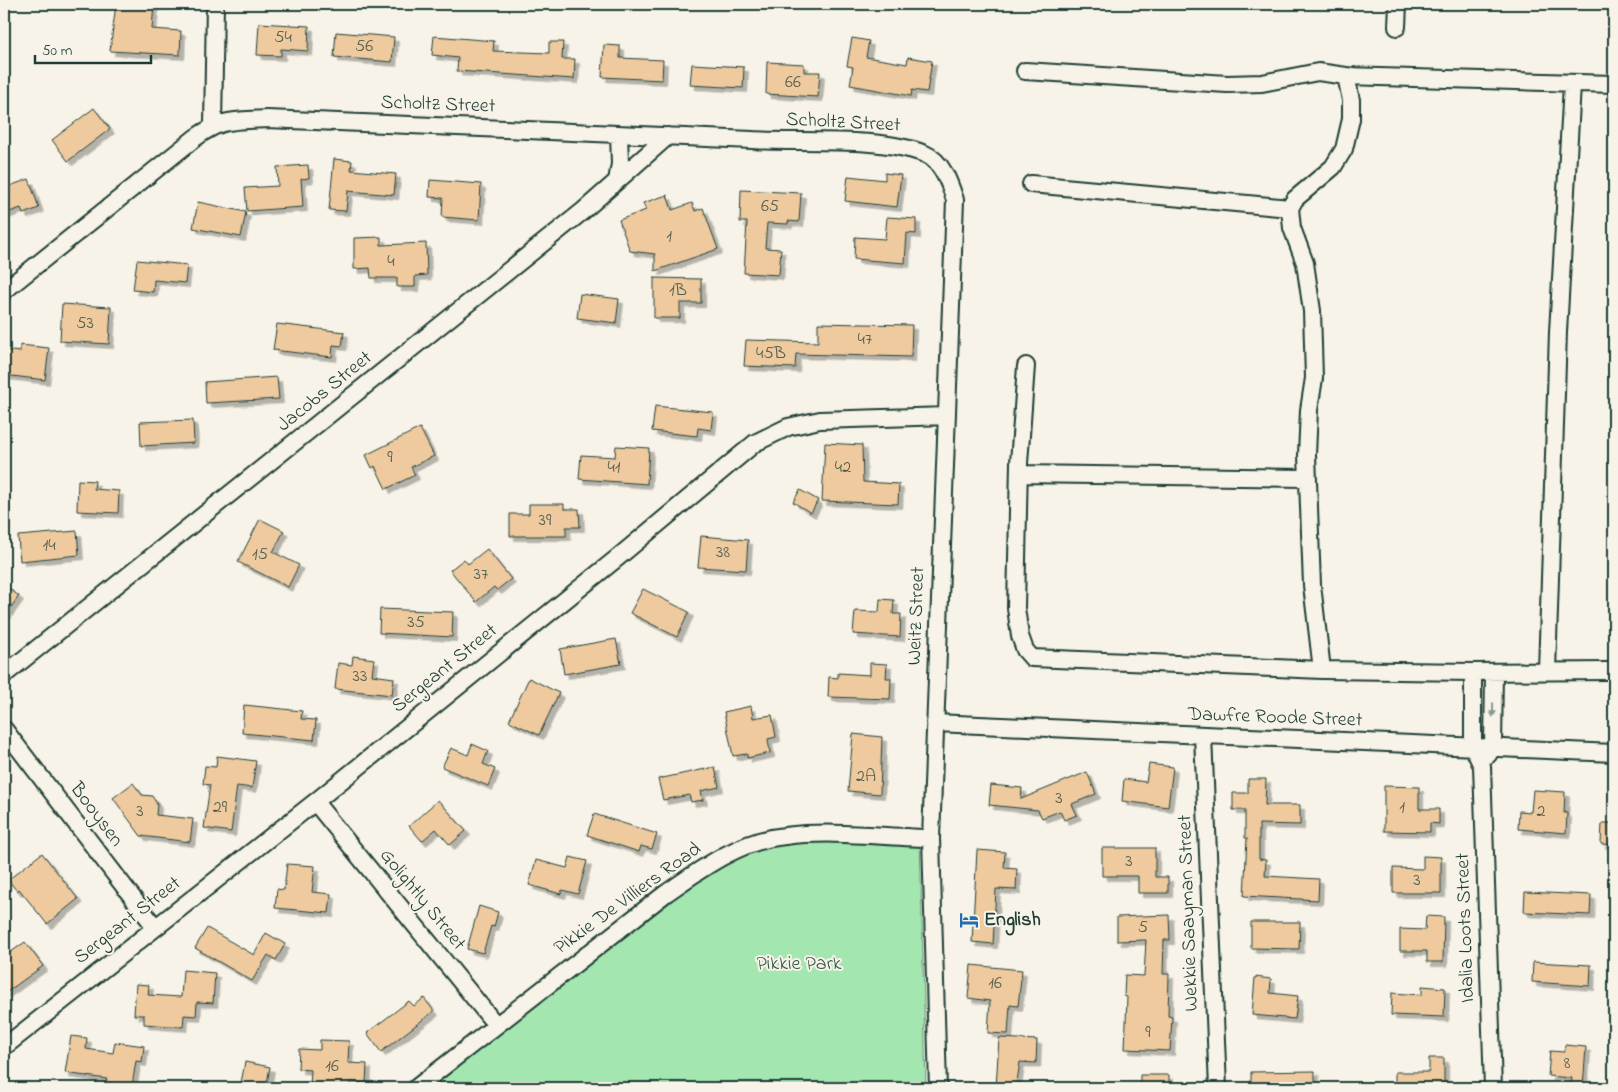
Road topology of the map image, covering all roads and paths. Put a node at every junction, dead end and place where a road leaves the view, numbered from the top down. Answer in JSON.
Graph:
{"nodes":[{"id":1,"x":215,"y":4,"type":"edge"},
{"id":2,"x":1398,"y":4,"type":"edge"},
{"id":3,"x":1397,"y":27,"type":"dead end"},
{"id":4,"x":1025,"y":71,"type":"dead end"},
{"id":5,"x":1346,"y":76,"type":"junction"},
{"id":6,"x":1614,"y":84,"type":"edge"},
{"id":7,"x":1572,"y":85,"type":"junction"},
{"id":8,"x":213,"y":125,"type":"junction"},
{"id":9,"x":619,"y":134,"type":"junction"},
{"id":10,"x":668,"y":136,"type":"junction"},
{"id":11,"x":927,"y":154,"type":"joint"},
{"id":12,"x":617,"y":181,"type":"junction"},
{"id":13,"x":1031,"y":184,"type":"dead end"},
{"id":14,"x":1290,"y":208,"type":"junction"},
{"id":15,"x":4,"y":291,"type":"edge"},
{"id":16,"x":1026,"y":366,"type":"dead end"},
{"id":17,"x":947,"y":416,"type":"junction"},
{"id":18,"x":1019,"y":474,"type":"junction"},
{"id":19,"x":1308,"y":478,"type":"junction"},
{"id":20,"x":1322,"y":670,"type":"junction"},
{"id":21,"x":1608,"y":671,"type":"dead end"},
{"id":22,"x":1473,"y":672,"type":"junction"},
{"id":23,"x":1494,"y":672,"type":"junction"},
{"id":24,"x":1547,"y":672,"type":"junction"},
{"id":25,"x":4,"y":675,"type":"edge"},
{"id":26,"x":935,"y":724,"type":"junction"},
{"id":27,"x":4,"y":729,"type":"edge"},
{"id":28,"x":1203,"y":736,"type":"junction"},
{"id":29,"x":1473,"y":746,"type":"junction"},
{"id":30,"x":1493,"y":747,"type":"junction"},
{"id":31,"x":1614,"y":753,"type":"edge"},
{"id":32,"x":1482,"y":766,"type":"junction"},
{"id":33,"x":315,"y":802,"type":"junction"},
{"id":34,"x":931,"y":838,"type":"junction"},
{"id":35,"x":154,"y":927,"type":"junction"},
{"id":36,"x":496,"y":1025,"type":"junction"},
{"id":37,"x":4,"y":1047,"type":"edge"},
{"id":38,"x":416,"y":1088,"type":"edge"},
{"id":39,"x":938,"y":1088,"type":"edge"},
{"id":40,"x":1218,"y":1088,"type":"edge"},
{"id":41,"x":1493,"y":1088,"type":"edge"}],
"edges":[{"from":1,"to":8,"type":"street"},
{"from":2,"to":3,"type":"street"},
{"from":4,"to":5,"type":"street"},
{"from":5,"to":7,"type":"street"},
{"from":5,"to":14,"type":"street"},
{"from":6,"to":7,"type":"street"},
{"from":7,"to":24,"type":"street"},
{"from":8,"to":9,"type":"street","name":"Scholtz Street"},
{"from":8,"to":15,"type":"street","name":"Scholtz Street"},
{"from":9,"to":10,"type":"street","name":"Scholtz Street"},
{"from":9,"to":12,"type":"street"},
{"from":10,"to":11,"type":"street","name":"Scholtz Street"},
{"from":10,"to":12,"type":"street","name":"Jacobs Street"},
{"from":11,"to":17,"type":"street","name":"Weitz Street"},
{"from":12,"to":25,"type":"street","name":"Jacobs Street"},
{"from":13,"to":14,"type":"street"},
{"from":14,"to":19,"type":"street"},
{"from":16,"to":18,"type":"street"},
{"from":17,"to":26,"type":"street","name":"Weitz Street"},
{"from":17,"to":33,"type":"street","name":"Sergeant Street"},
{"from":18,"to":19,"type":"street"},
{"from":18,"to":20,"type":"street"},
{"from":19,"to":20,"type":"street"},
{"from":20,"to":22,"type":"street"},
{"from":21,"to":24,"type":"street"},
{"from":22,"to":23,"type":"street"},
{"from":22,"to":29,"type":"street"},
{"from":23,"to":24,"type":"street"},
{"from":23,"to":30,"type":"street","one_way":true},
{"from":26,"to":28,"type":"street","name":"Dawfre Roode Street"},
{"from":26,"to":34,"type":"street","name":"Weitz Street"},
{"from":27,"to":35,"type":"street","name":"Booysen"},
{"from":28,"to":29,"type":"street","name":"Dawfre Roode Street"},
{"from":28,"to":40,"type":"street","name":"Wekkie Saayman Street"},
{"from":29,"to":30,"type":"street","name":"Dawfre Roode Street"},
{"from":29,"to":32,"type":"street","name":"Idalia Loots Street"},
{"from":30,"to":31,"type":"street","name":"Dawfre Roode Street"},
{"from":30,"to":32,"type":"street"},
{"from":32,"to":41,"type":"street","name":"Idalia Loots Street"},
{"from":33,"to":35,"type":"street","name":"Sergeant Street"},
{"from":33,"to":36,"type":"street","name":"Golightly Street"},
{"from":34,"to":36,"type":"street","name":"Pikkie De Villiers Road"},
{"from":34,"to":39,"type":"street","name":"Weitz Street"},
{"from":35,"to":37,"type":"street","name":"Sergeant Street"},
{"from":36,"to":38,"type":"street","name":"Pikkie De Villiers Road"}]}
